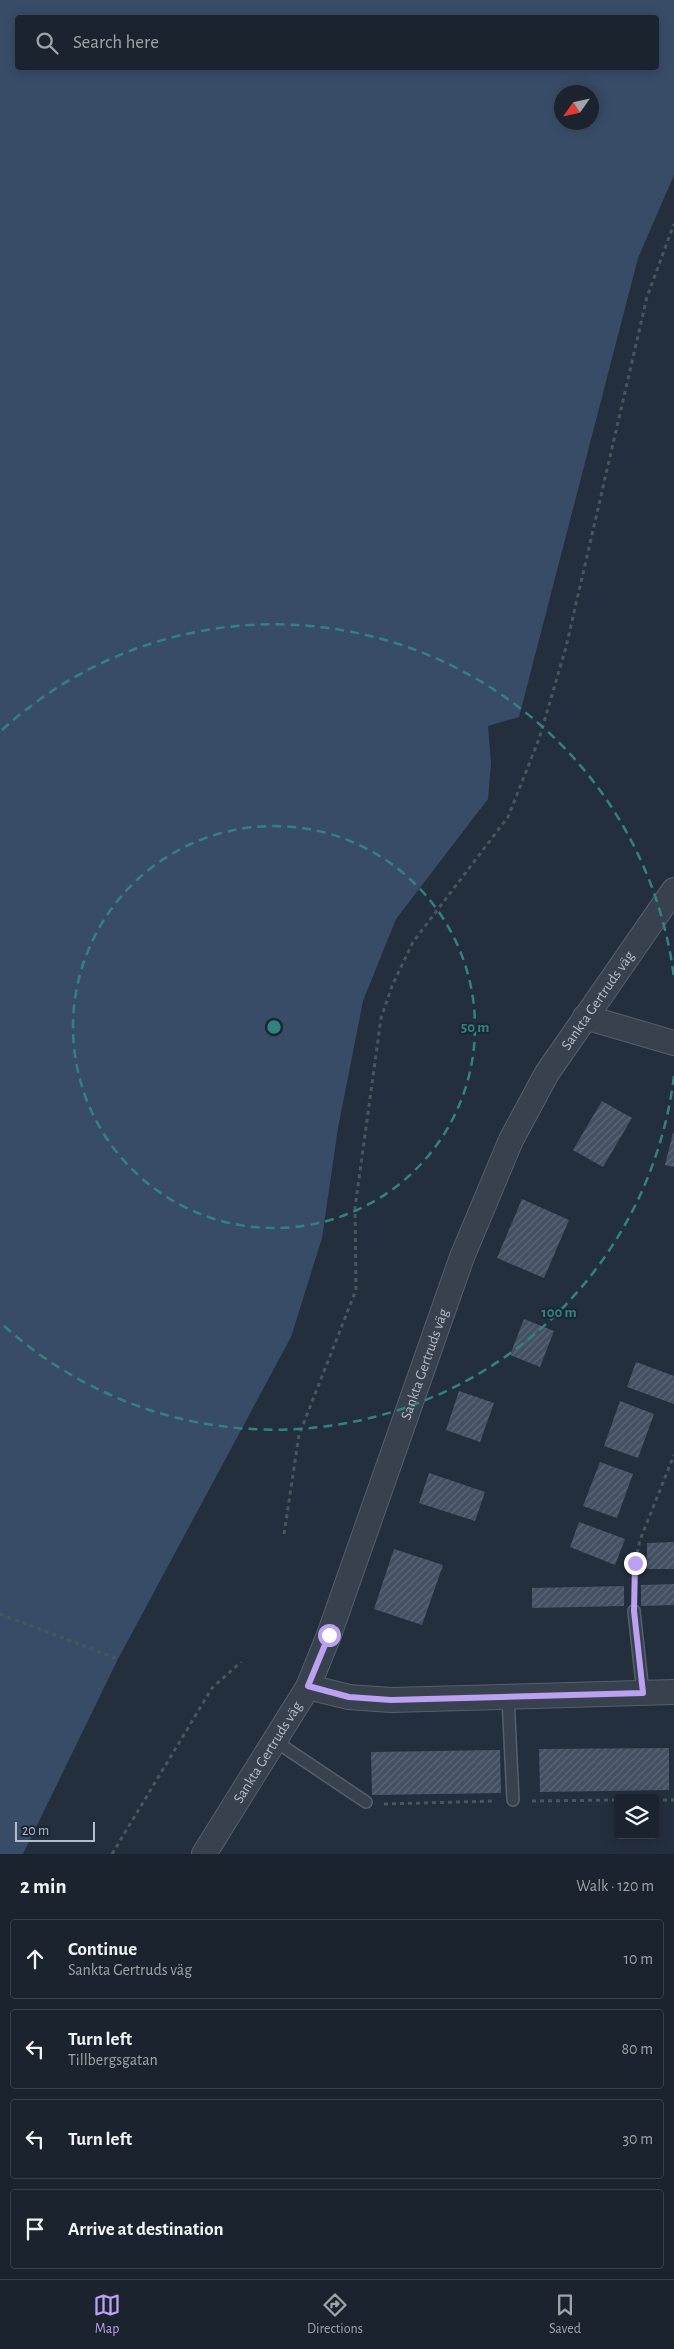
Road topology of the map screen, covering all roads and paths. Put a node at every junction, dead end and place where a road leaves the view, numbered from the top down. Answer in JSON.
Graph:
{"nodes":[{"id":1,"x":674,"y":224,"type":"edge"},
{"id":2,"x":674,"y":890,"type":"edge"},
{"id":3,"x":585,"y":1017,"type":"junction"},
{"id":4,"x":674,"y":1043,"type":"edge"},
{"id":5,"x":674,"y":1455,"type":"edge"},
{"id":6,"x":284,"y":1534,"type":"dead end"},
{"id":7,"x":634,"y":1611,"type":"joint"},
{"id":8,"x":0,"y":1614,"type":"edge"},
{"id":9,"x":118,"y":1660,"type":"dead end"},
{"id":10,"x":241,"y":1662,"type":"dead end"},
{"id":11,"x":308,"y":1686,"type":"junction"},
{"id":12,"x":674,"y":1692,"type":"edge"},
{"id":13,"x":643,"y":1693,"type":"junction"},
{"id":14,"x":508,"y":1697,"type":"junction"},
{"id":15,"x":274,"y":1741,"type":"junction"},
{"id":16,"x":513,"y":1800,"type":"junction"},
{"id":17,"x":614,"y":1800,"type":"edge"},
{"id":18,"x":659,"y":1800,"type":"edge"},
{"id":19,"x":674,"y":1800,"type":"edge"},
{"id":20,"x":366,"y":1802,"type":"joint"},
{"id":21,"x":112,"y":1854,"type":"edge"},
{"id":22,"x":204,"y":1854,"type":"edge"}],
"edges":[{"from":1,"to":6,"type":"path"},
{"from":2,"to":3,"type":"street","name":"Sankta Gertruds väg"},
{"from":3,"to":4,"type":"street"},
{"from":3,"to":11,"type":"street","name":"Sankta Gertruds väg"},
{"from":5,"to":7,"type":"path"},
{"from":7,"to":13,"type":"lane"},
{"from":8,"to":9,"type":"path"},
{"from":10,"to":21,"type":"path"},
{"from":11,"to":14,"type":"street"},
{"from":11,"to":15,"type":"street","name":"Sankta Gertruds väg"},
{"from":12,"to":13,"type":"street"},
{"from":13,"to":14,"type":"street"},
{"from":14,"to":16,"type":"lane"},
{"from":15,"to":20,"type":"lane"},
{"from":15,"to":22,"type":"street","name":"Sankta Gertruds väg"},
{"from":16,"to":17,"type":"path"},
{"from":16,"to":20,"type":"path"},
{"from":18,"to":19,"type":"path"}]}
